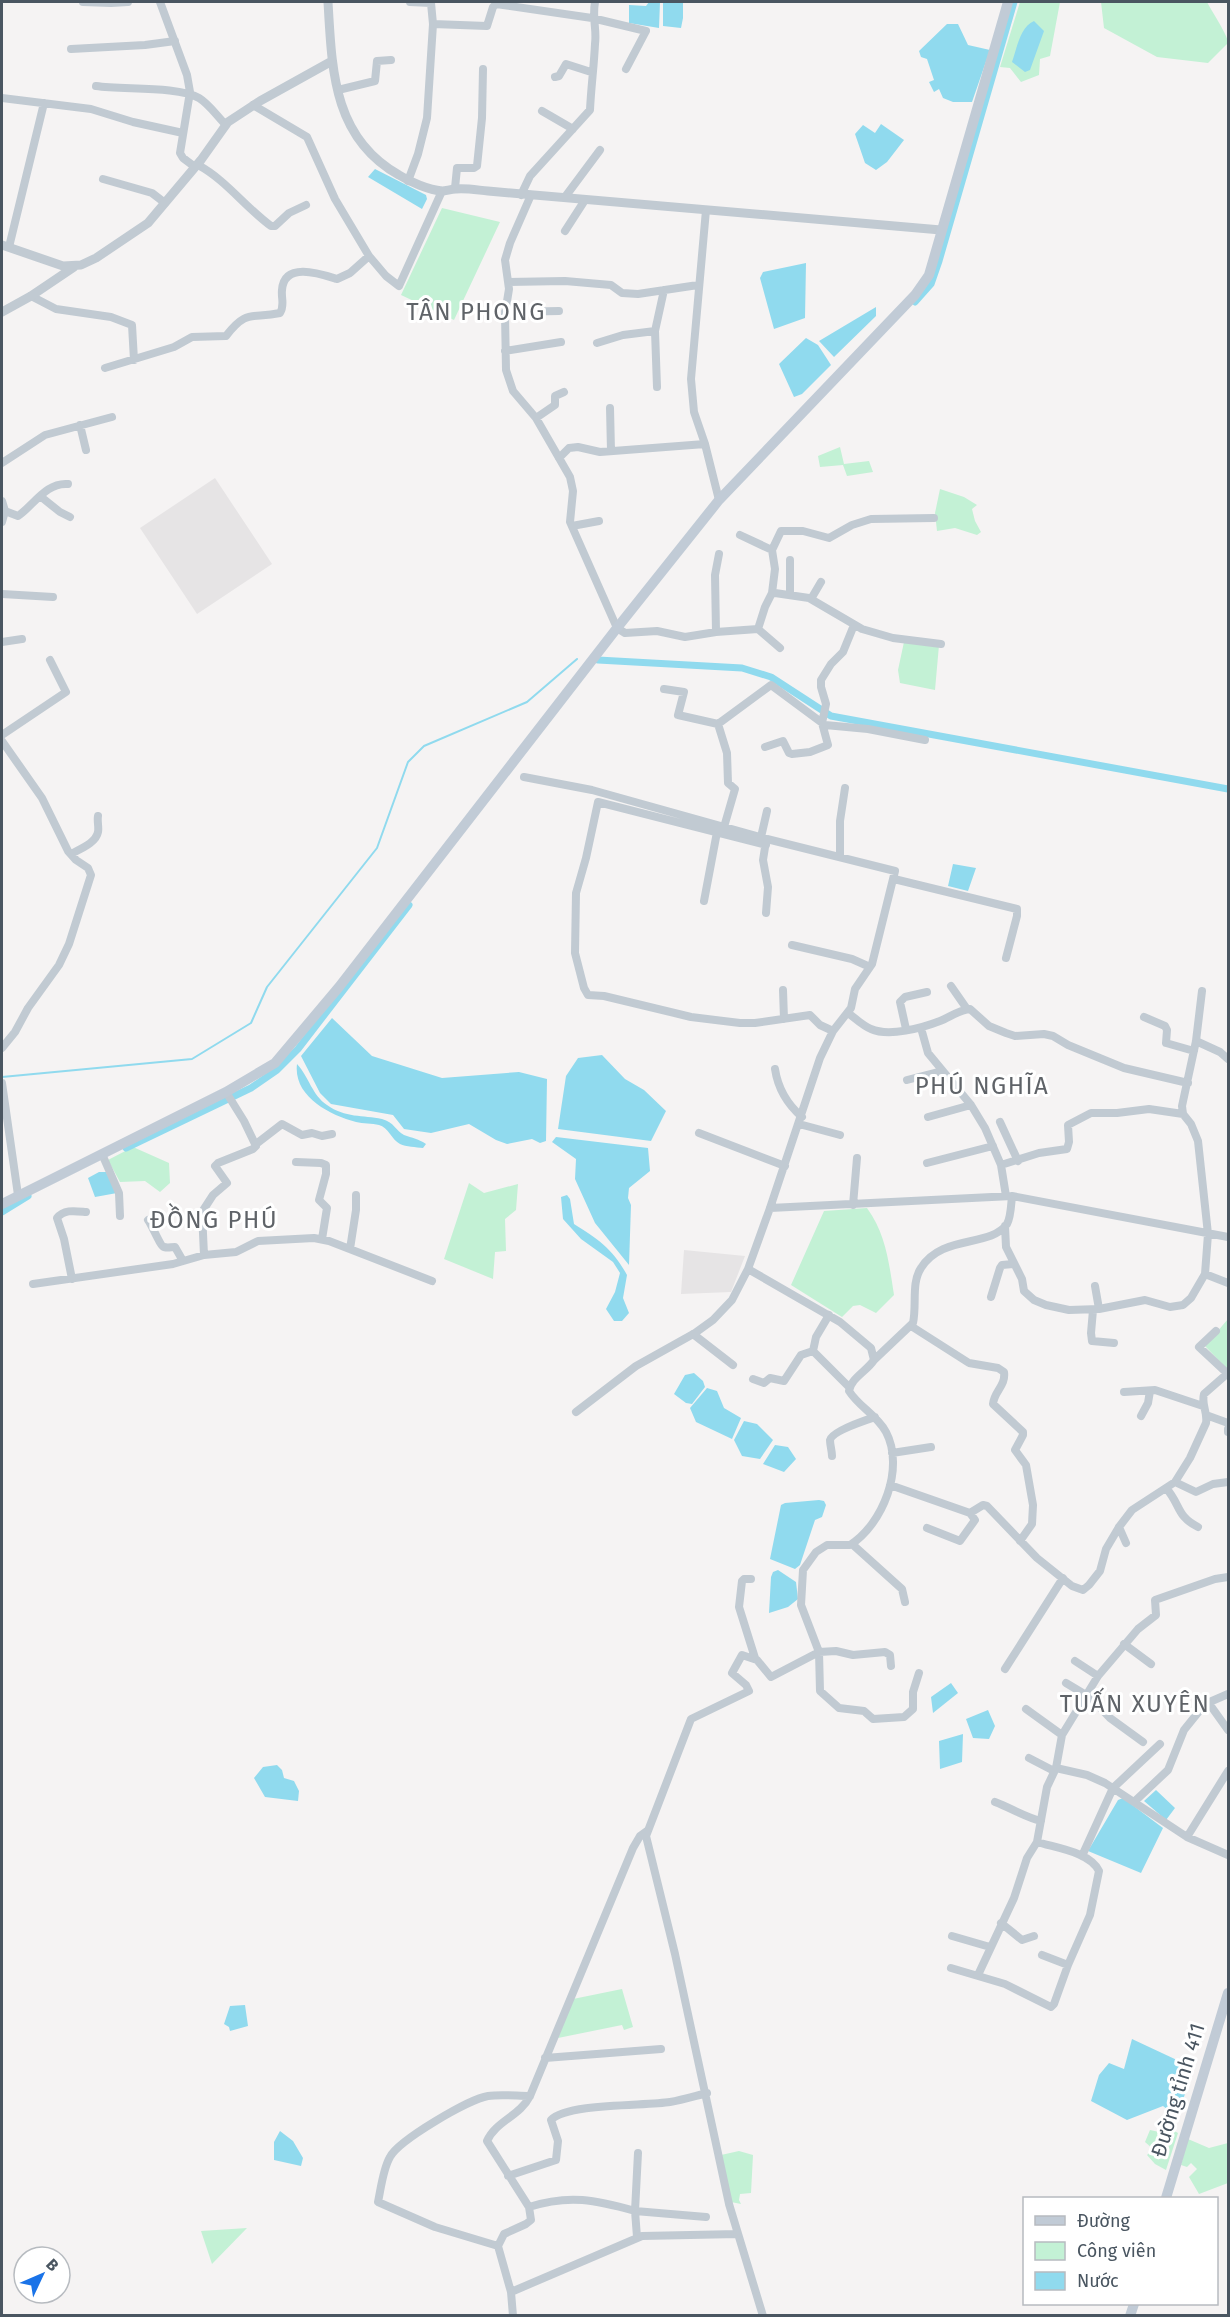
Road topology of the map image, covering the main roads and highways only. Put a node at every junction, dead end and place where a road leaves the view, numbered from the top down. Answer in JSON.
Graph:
{"nodes":[{"id":1,"x":1008,"y":2,"type":"edge"},
{"id":2,"x":2,"y":1204,"type":"edge"},
{"id":3,"x":1228,"y":1993,"type":"edge"},
{"id":4,"x":1167,"y":2197,"type":"edge"}],
"edges":[{"from":1,"to":2,"type":"main road"},
{"from":3,"to":4,"type":"main road","name":"Đường tỉnh 411"}]}
